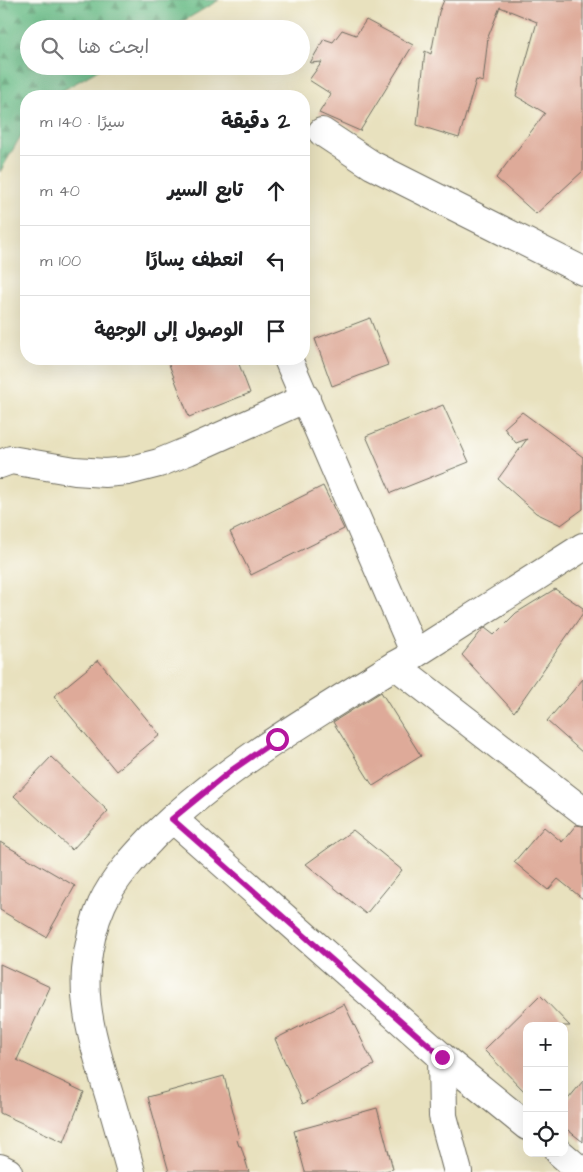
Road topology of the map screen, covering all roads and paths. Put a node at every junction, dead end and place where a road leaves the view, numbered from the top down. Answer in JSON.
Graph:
{"nodes":[{"id":1,"x":322,"y":132,"type":"dead end"},
{"id":2,"x":583,"y":271,"type":"edge"},
{"id":3,"x":291,"y":365,"type":"edge"},
{"id":4,"x":306,"y":398,"type":"junction"},
{"id":5,"x":0,"y":464,"type":"edge"},
{"id":6,"x":583,"y":547,"type":"edge"},
{"id":7,"x":405,"y":659,"type":"junction"},
{"id":8,"x":583,"y":811,"type":"edge"},
{"id":9,"x":172,"y":819,"type":"junction"},
{"id":10,"x":442,"y":1057,"type":"junction"},
{"id":11,"x":523,"y":1123,"type":"edge"},
{"id":12,"x":565,"y":1157,"type":"edge"},
{"id":13,"x":0,"y":1168,"type":"edge"},
{"id":14,"x":8,"y":1172,"type":"edge"},
{"id":15,"x":131,"y":1172,"type":"edge"},
{"id":16,"x":458,"y":1172,"type":"edge"},
{"id":17,"x":582,"y":1172,"type":"edge"}],
"edges":[{"from":1,"to":2,"type":"street"},
{"from":3,"to":4,"type":"street"},
{"from":4,"to":5,"type":"street"},
{"from":4,"to":7,"type":"street"},
{"from":6,"to":7,"type":"street"},
{"from":7,"to":8,"type":"street"},
{"from":7,"to":9,"type":"street"},
{"from":9,"to":10,"type":"street"},
{"from":9,"to":15,"type":"street"},
{"from":10,"to":11,"type":"street"},
{"from":10,"to":16,"type":"street"},
{"from":12,"to":17,"type":"street"},
{"from":13,"to":14,"type":"street"}]}
